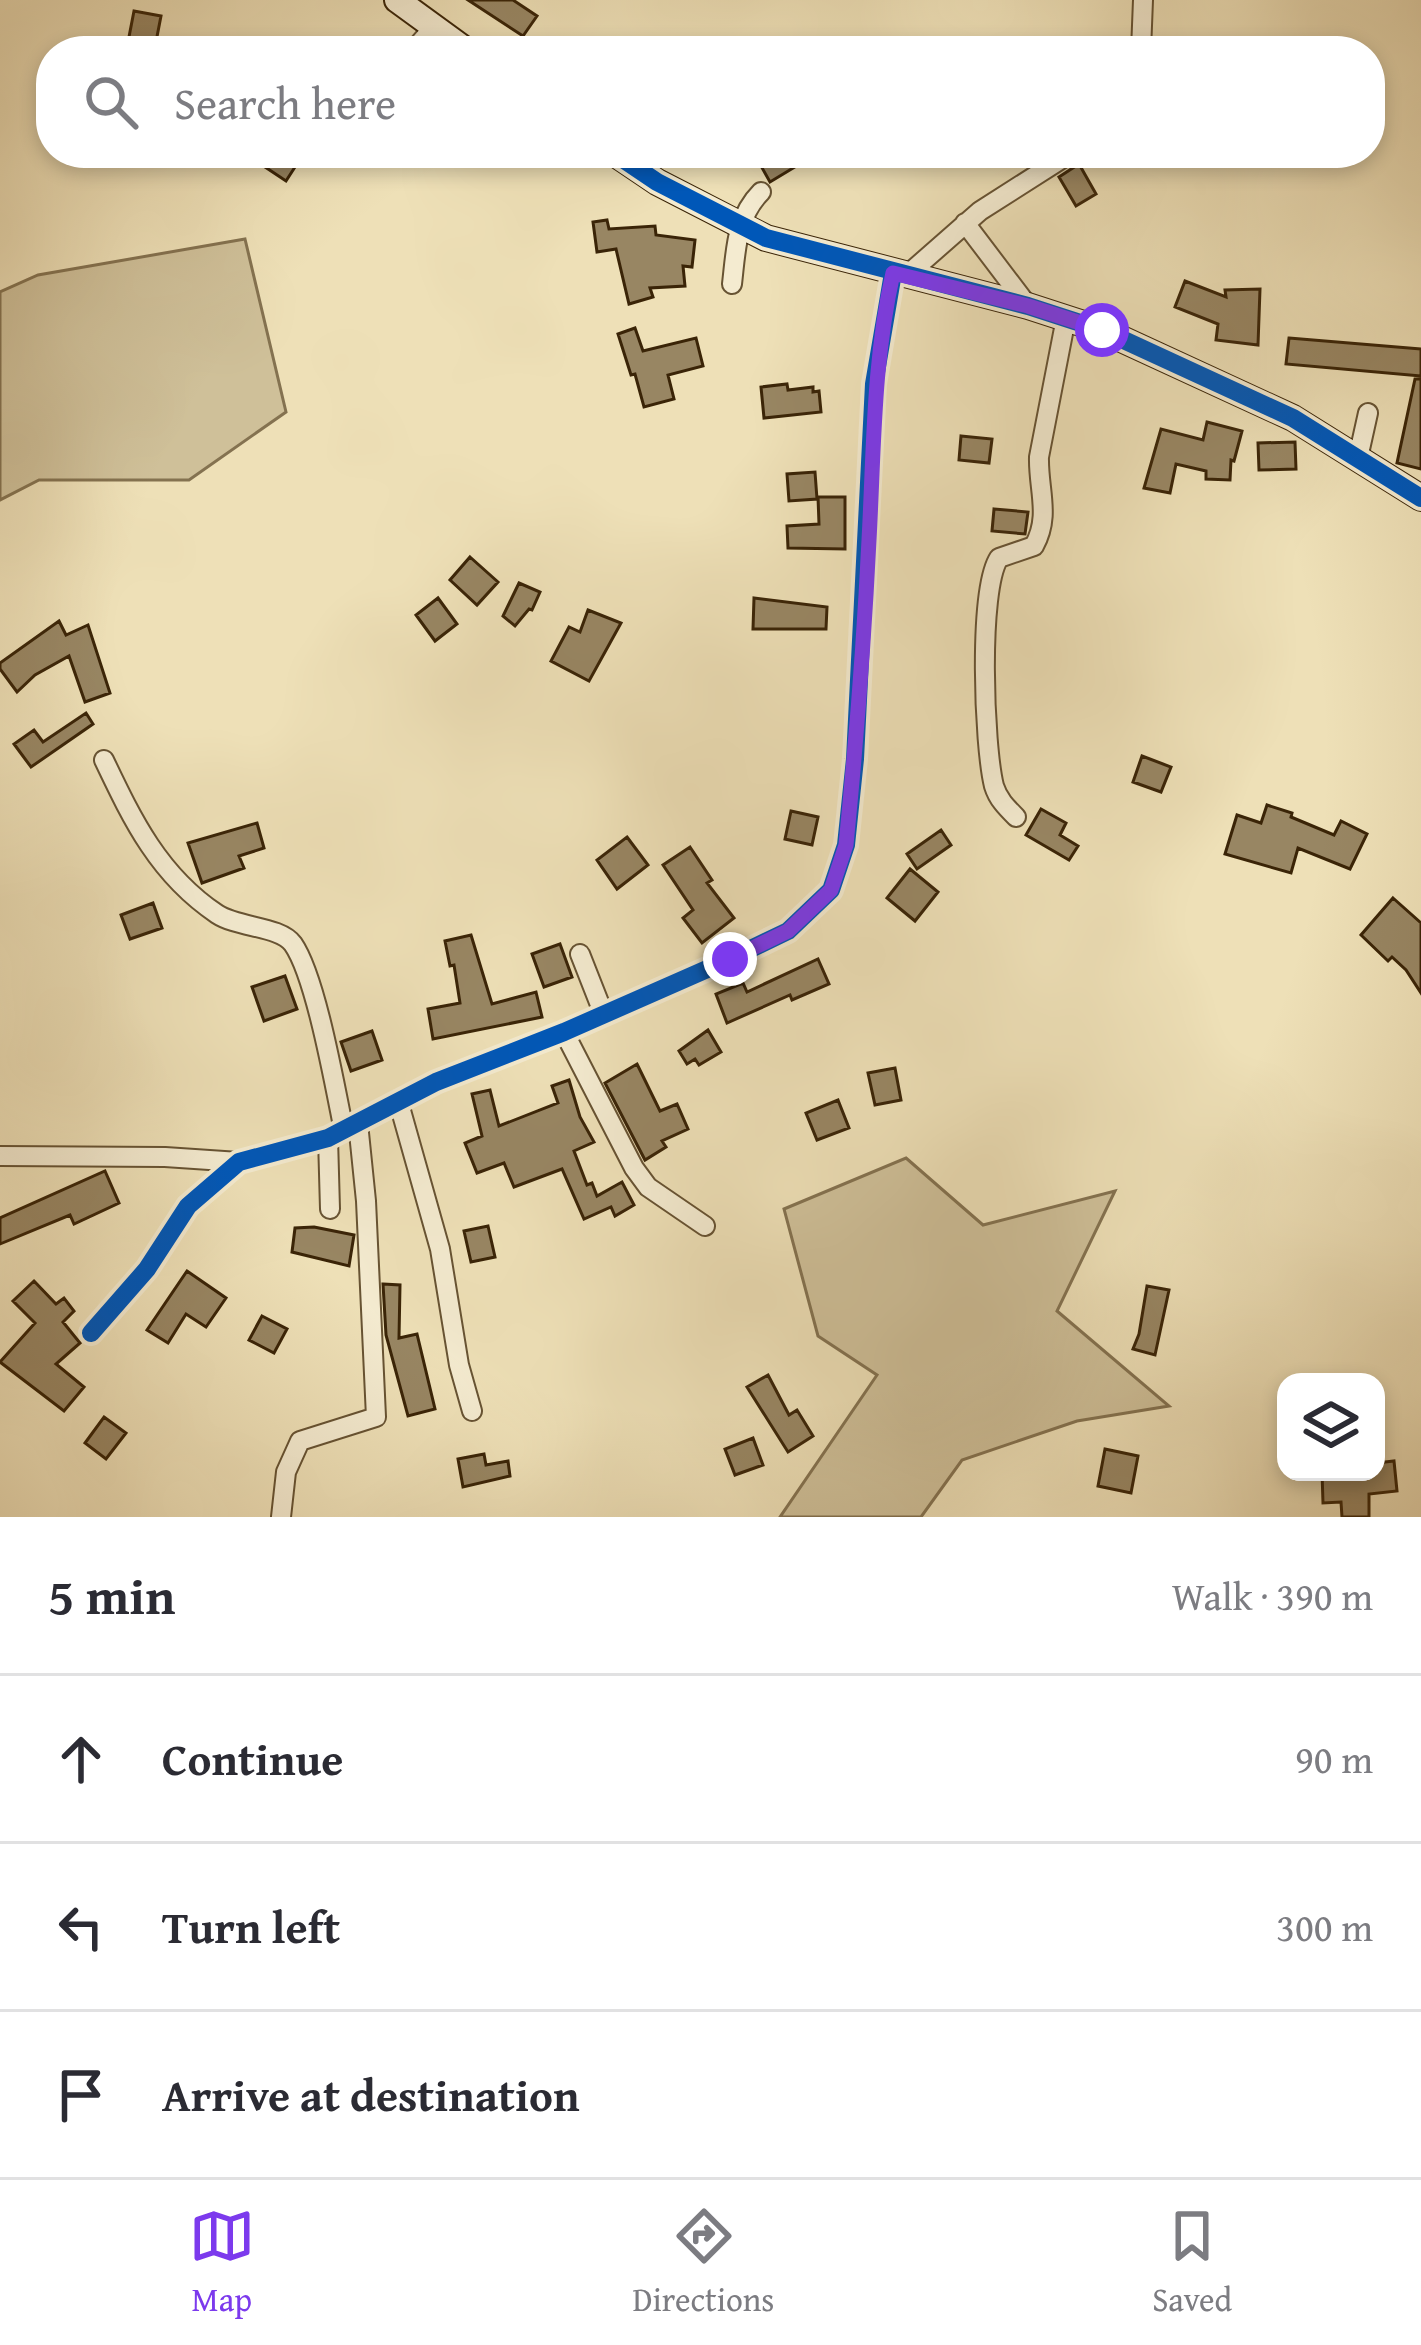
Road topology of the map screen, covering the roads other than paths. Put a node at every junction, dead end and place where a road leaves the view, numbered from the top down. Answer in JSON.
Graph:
{"nodes":[{"id":1,"x":397,"y":0,"type":"edge"},
{"id":2,"x":1143,"y":0,"type":"edge"},
{"id":3,"x":433,"y":28,"type":"junction"},
{"id":4,"x":426,"y":36,"type":"edge"},
{"id":5,"x":445,"y":36,"type":"edge"},
{"id":6,"x":1142,"y":36,"type":"edge"},
{"id":7,"x":636,"y":168,"type":"edge"},
{"id":8,"x":1043,"y":168,"type":"edge"},
{"id":9,"x":761,"y":192,"type":"dead end"},
{"id":10,"x":965,"y":224,"type":"junction"},
{"id":11,"x":740,"y":225,"type":"junction"},
{"id":12,"x":899,"y":275,"type":"junction"},
{"id":13,"x":732,"y":284,"type":"dead end"},
{"id":14,"x":1028,"y":306,"type":"junction"},
{"id":15,"x":1066,"y":318,"type":"junction"},
{"id":16,"x":1368,"y":413,"type":"dead end"},
{"id":17,"x":1358,"y":458,"type":"junction"},
{"id":18,"x":1421,"y":498,"type":"edge"},
{"id":19,"x":104,"y":760,"type":"dead end"},
{"id":20,"x":1016,"y":817,"type":"dead end"},
{"id":21,"x":580,"y":955,"type":"dead end"},
{"id":22,"x":604,"y":1015,"type":"junction"},
{"id":23,"x":565,"y":1032,"type":"junction"},
{"id":24,"x":398,"y":1100,"type":"junction"},
{"id":25,"x":344,"y":1130,"type":"junction"},
{"id":26,"x":0,"y":1156,"type":"edge"},
{"id":27,"x":239,"y":1162,"type":"junction"},
{"id":28,"x":330,"y":1209,"type":"dead end"},
{"id":29,"x":705,"y":1226,"type":"dead end"},
{"id":30,"x":91,"y":1334,"type":"dead end"},
{"id":31,"x":472,"y":1411,"type":"dead end"},
{"id":32,"x":280,"y":1517,"type":"edge"}],
"edges":[{"from":1,"to":3,"type":"street"},
{"from":2,"to":6,"type":"street"},
{"from":3,"to":4,"type":"street"},
{"from":3,"to":5,"type":"street"},
{"from":7,"to":11,"type":"street"},
{"from":8,"to":10,"type":"street"},
{"from":9,"to":11,"type":"street"},
{"from":10,"to":12,"type":"street"},
{"from":10,"to":14,"type":"street"},
{"from":11,"to":12,"type":"street"},
{"from":11,"to":13,"type":"street"},
{"from":12,"to":14,"type":"street"},
{"from":12,"to":22,"type":"street"},
{"from":14,"to":15,"type":"street"},
{"from":15,"to":17,"type":"street"},
{"from":15,"to":20,"type":"street"},
{"from":16,"to":17,"type":"street"},
{"from":17,"to":18,"type":"street"},
{"from":19,"to":25,"type":"street"},
{"from":21,"to":22,"type":"street"},
{"from":22,"to":23,"type":"street"},
{"from":23,"to":24,"type":"street"},
{"from":23,"to":29,"type":"street"},
{"from":24,"to":25,"type":"street"},
{"from":24,"to":31,"type":"street"},
{"from":25,"to":27,"type":"street"},
{"from":25,"to":28,"type":"street"},
{"from":25,"to":32,"type":"street"},
{"from":26,"to":27,"type":"street"},
{"from":27,"to":30,"type":"street"}]}
